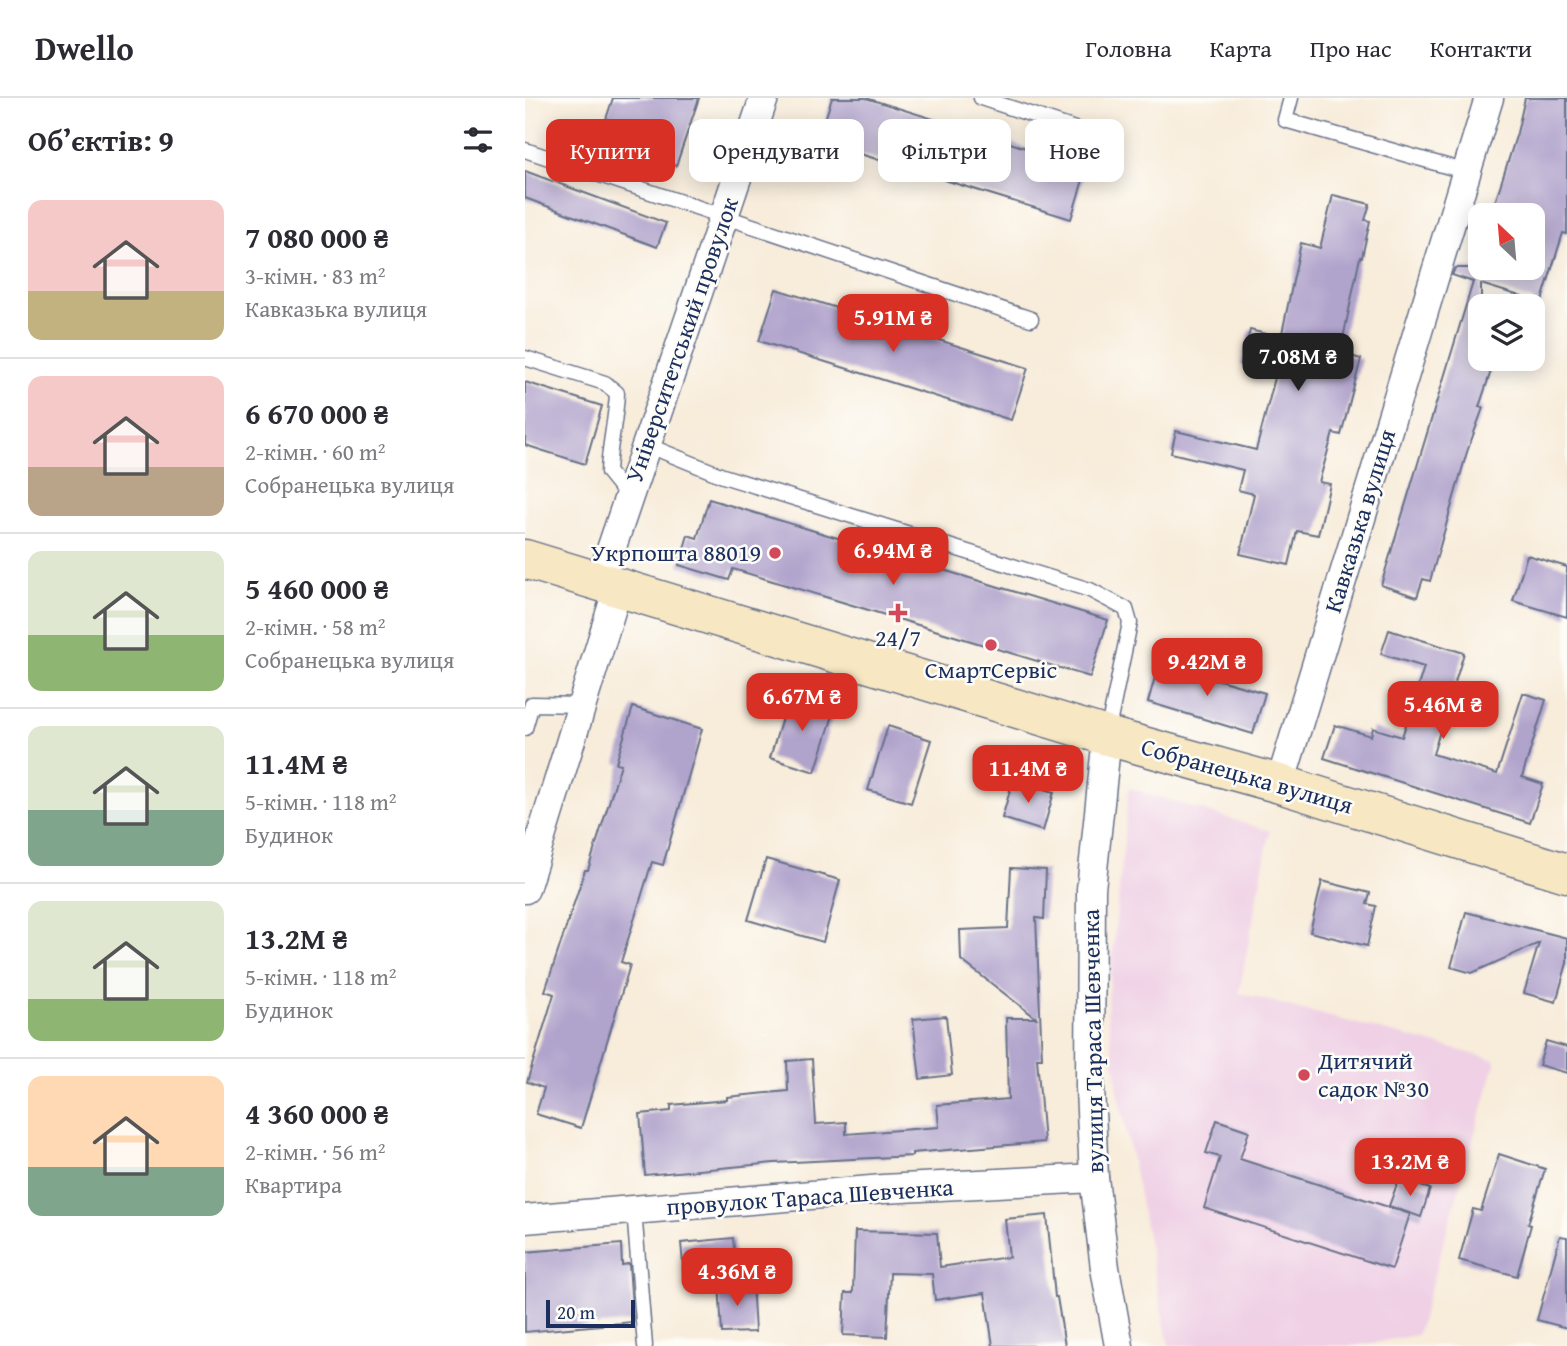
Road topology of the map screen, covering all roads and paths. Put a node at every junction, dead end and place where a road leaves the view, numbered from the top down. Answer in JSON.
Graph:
{"nodes":[{"id":1,"x":764,"y":98,"type":"edge"},
{"id":2,"x":981,"y":98,"type":"edge"},
{"id":3,"x":1291,"y":98,"type":"edge"},
{"id":4,"x":1489,"y":98,"type":"edge"},
{"id":5,"x":1043,"y":119,"type":"edge"},
{"id":6,"x":525,"y":150,"type":"edge"},
{"id":7,"x":1467,"y":172,"type":"junction"},
{"id":8,"x":724,"y":216,"type":"junction"},
{"id":9,"x":1031,"y":319,"type":"dead end"},
{"id":10,"x":525,"y":358,"type":"edge"},
{"id":11,"x":647,"y":445,"type":"junction"},
{"id":12,"x":629,"y":498,"type":"junction"},
{"id":13,"x":525,"y":559,"type":"edge"},
{"id":14,"x":609,"y":585,"type":"junction"},
{"id":15,"x":582,"y":705,"type":"junction"},
{"id":16,"x":525,"y":728,"type":"edge"},
{"id":17,"x":1107,"y":736,"type":"junction"},
{"id":18,"x":1280,"y":784,"type":"junction"},
{"id":19,"x":1567,"y":873,"type":"edge"},
{"id":20,"x":525,"y":889,"type":"edge"},
{"id":21,"x":1094,"y":1178,"type":"junction"},
{"id":22,"x":633,"y":1210,"type":"junction"},
{"id":23,"x":525,"y":1219,"type":"edge"},
{"id":24,"x":645,"y":1346,"type":"edge"},
{"id":25,"x":1119,"y":1346,"type":"edge"}],
"edges":[{"from":1,"to":8,"type":"street","name":"Університетський провулок"},
{"from":2,"to":5,"type":"lane"},
{"from":3,"to":7,"type":"lane"},
{"from":4,"to":7,"type":"street","name":"Кавказька вулиця"},
{"from":6,"to":8,"type":"lane"},
{"from":7,"to":18,"type":"street","name":"Кавказька вулиця"},
{"from":8,"to":9,"type":"lane"},
{"from":8,"to":11,"type":"street","name":"Університетський провулок"},
{"from":10,"to":12,"type":"lane"},
{"from":11,"to":12,"type":"street","name":"Університетський провулок"},
{"from":11,"to":17,"type":"lane"},
{"from":12,"to":14,"type":"street","name":"Університетський провулок"},
{"from":13,"to":14,"type":"main road","name":"Собранецька вулиця"},
{"from":14,"to":15,"type":"street","name":"Університетський провулок"},
{"from":14,"to":17,"type":"main road","name":"Собранецька вулиця"},
{"from":15,"to":16,"type":"lane"},
{"from":15,"to":20,"type":"street","name":"Університетський провулок"},
{"from":17,"to":18,"type":"main road","name":"Собранецька вулиця"},
{"from":17,"to":21,"type":"street","name":"вулиця Тараса Шевченка"},
{"from":18,"to":19,"type":"main road","name":"Собранецька вулиця"},
{"from":21,"to":22,"type":"street","name":"провулок Тараса Шевченка"},
{"from":21,"to":25,"type":"street","name":"вулиця Тараса Шевченка"},
{"from":22,"to":23,"type":"street","name":"провулок Тараса Шевченка"},
{"from":22,"to":24,"type":"lane"}]}
